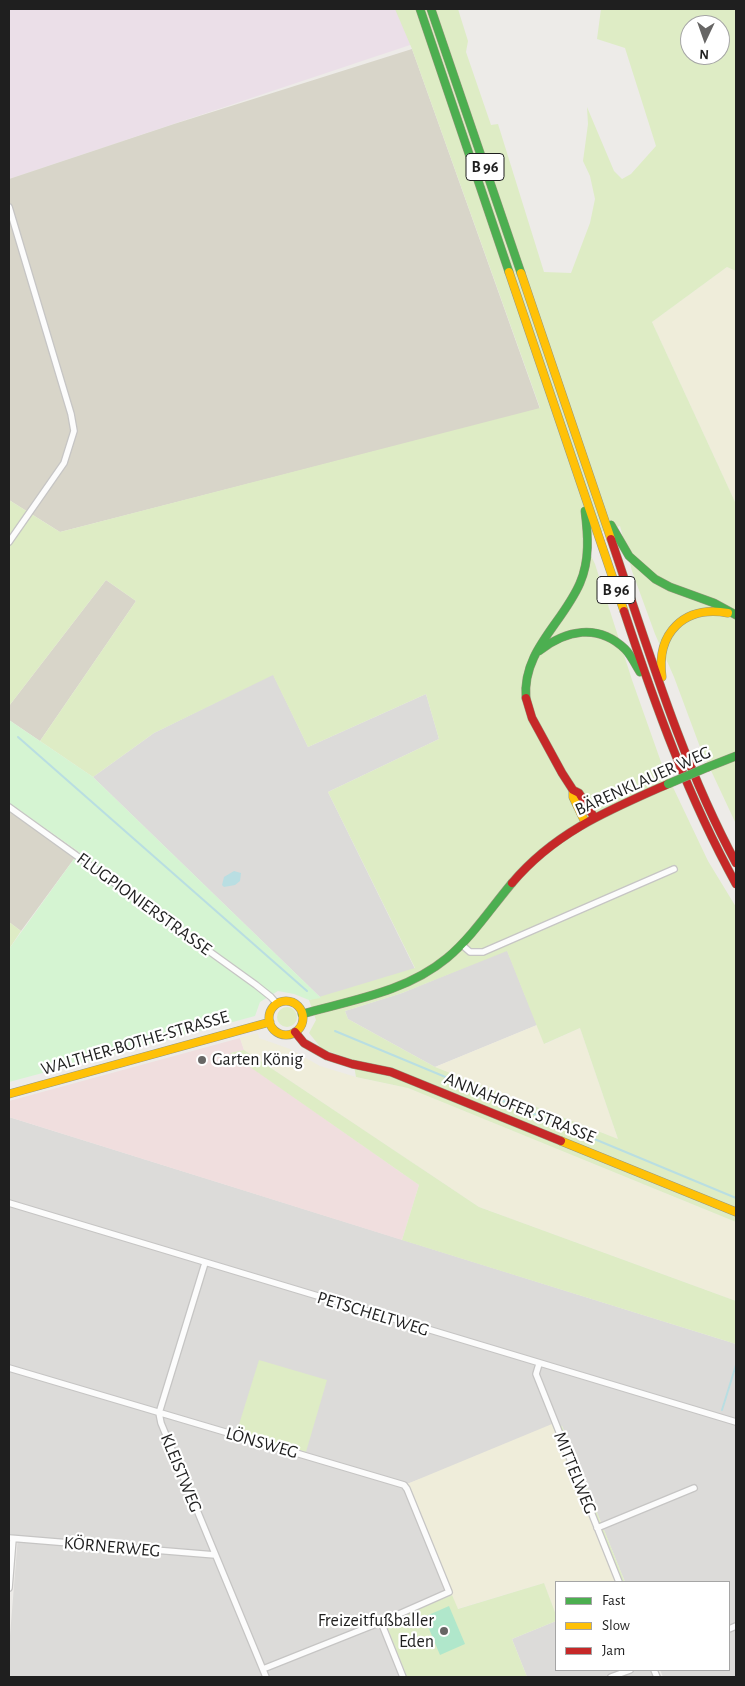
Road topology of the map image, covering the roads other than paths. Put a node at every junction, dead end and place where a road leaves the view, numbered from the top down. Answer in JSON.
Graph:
{"nodes":[{"id":1,"x":420,"y":9,"type":"edge"},
{"id":2,"x":431,"y":9,"type":"edge"},
{"id":3,"x":9,"y":207,"type":"edge"},
{"id":4,"x":583,"y":490,"type":"junction"},
{"id":5,"x":598,"y":501,"type":"junction"},
{"id":6,"x":9,"y":542,"type":"edge"},
{"id":7,"x":736,"y":615,"type":"edge"},
{"id":8,"x":535,"y":655,"type":"junction"},
{"id":9,"x":650,"y":689,"type":"junction"},
{"id":10,"x":665,"y":698,"type":"junction"},
{"id":11,"x":736,"y":756,"type":"edge"},
{"id":12,"x":573,"y":790,"type":"junction"},
{"id":13,"x":9,"y":806,"type":"edge"},
{"id":14,"x":594,"y":817,"type":"junction"},
{"id":15,"x":584,"y":822,"type":"junction"},
{"id":16,"x":736,"y":863,"type":"edge"},
{"id":17,"x":674,"y":869,"type":"dead end"},
{"id":18,"x":736,"y":884,"type":"edge"},
{"id":19,"x":462,"y":945,"type":"junction"},
{"id":20,"x":277,"y":1004,"type":"junction"},
{"id":21,"x":302,"y":1014,"type":"junction"},
{"id":22,"x":270,"y":1022,"type":"junction"},
{"id":23,"x":295,"y":1032,"type":"junction"},
{"id":24,"x":9,"y":1094,"type":"edge"},
{"id":25,"x":10,"y":1203,"type":"edge"},
{"id":26,"x":9,"y":1210,"type":"edge"},
{"id":27,"x":736,"y":1212,"type":"edge"},
{"id":28,"x":205,"y":1263,"type":"junction"},
{"id":29,"x":539,"y":1364,"type":"junction"},
{"id":30,"x":9,"y":1368,"type":"edge"},
{"id":31,"x":160,"y":1413,"type":"junction"},
{"id":32,"x":736,"y":1422,"type":"edge"},
{"id":33,"x":694,"y":1488,"type":"dead end"},
{"id":34,"x":598,"y":1528,"type":"junction"},
{"id":35,"x":11,"y":1539,"type":"edge"},
{"id":36,"x":215,"y":1555,"type":"junction"},
{"id":37,"x":619,"y":1581,"type":"edge"},
{"id":38,"x":9,"y":1588,"type":"edge"},
{"id":39,"x":381,"y":1622,"type":"junction"},
{"id":40,"x":262,"y":1669,"type":"junction"},
{"id":41,"x":627,"y":1671,"type":"edge"},
{"id":42,"x":266,"y":1677,"type":"edge"},
{"id":43,"x":403,"y":1677,"type":"edge"},
{"id":44,"x":611,"y":1677,"type":"edge"}],
"edges":[{"from":1,"to":4,"type":"main road","number":"B 96"},
{"from":2,"to":5,"type":"main road","number":"B 96"},
{"from":3,"to":6,"type":"street"},
{"from":4,"to":8,"type":"main road"},
{"from":4,"to":9,"type":"main road","number":"B 96"},
{"from":5,"to":7,"type":"main road"},
{"from":5,"to":10,"type":"main road","number":"B 96"},
{"from":7,"to":10,"type":"main road"},
{"from":8,"to":9,"type":"main road"},
{"from":8,"to":12,"type":"main road"},
{"from":9,"to":18,"type":"main road","number":"B 96"},
{"from":10,"to":16,"type":"main road","number":"B 96"},
{"from":11,"to":14,"type":"main road","name":"BÄRENKLAUER WEG","bridge":true},
{"from":12,"to":14,"type":"main road"},
{"from":12,"to":15,"type":"main road"},
{"from":13,"to":20,"type":"street","name":"FLUGPIONIERSTRASSE"},
{"from":14,"to":15,"type":"main road","name":"BÄRENKLAUER WEG"},
{"from":15,"to":19,"type":"main road","name":"BÄRENKLAUER WEG"},
{"from":17,"to":19,"type":"street"},
{"from":19,"to":21,"type":"main road","name":"BÄRENKLAUER WEG"},
{"from":20,"to":21,"type":"main road"},
{"from":20,"to":22,"type":"main road"},
{"from":21,"to":23,"type":"main road"},
{"from":22,"to":23,"type":"main road"},
{"from":22,"to":24,"type":"main road","name":"WALTHER-BOTHE-STRASSE"},
{"from":23,"to":27,"type":"main road","name":"ANNAHOFER STRASSE"},
{"from":25,"to":26,"type":"street","name":"PETSCHELTWEG"},
{"from":25,"to":28,"type":"street","name":"PETSCHELTWEG"},
{"from":28,"to":29,"type":"street","name":"PETSCHELTWEG"},
{"from":28,"to":31,"type":"street","name":"KLEISTWEG"},
{"from":29,"to":32,"type":"street","name":"PETSCHELTWEG"},
{"from":29,"to":34,"type":"street","name":"MITTELWEG"},
{"from":30,"to":31,"type":"street","name":"LÖNSWEG"},
{"from":31,"to":36,"type":"street","name":"KLEISTWEG"},
{"from":31,"to":39,"type":"street","name":"LÖNSWEG"},
{"from":33,"to":34,"type":"street"},
{"from":34,"to":37,"type":"street","name":"MITTELWEG"},
{"from":35,"to":36,"type":"street","name":"KÖRNERWEG"},
{"from":35,"to":38,"type":"street"},
{"from":36,"to":40,"type":"street","name":"KLEISTWEG"},
{"from":39,"to":40,"type":"street"},
{"from":39,"to":43,"type":"street"},
{"from":40,"to":42,"type":"street","name":"KLEISTWEG"},
{"from":41,"to":44,"type":"street"}]}
